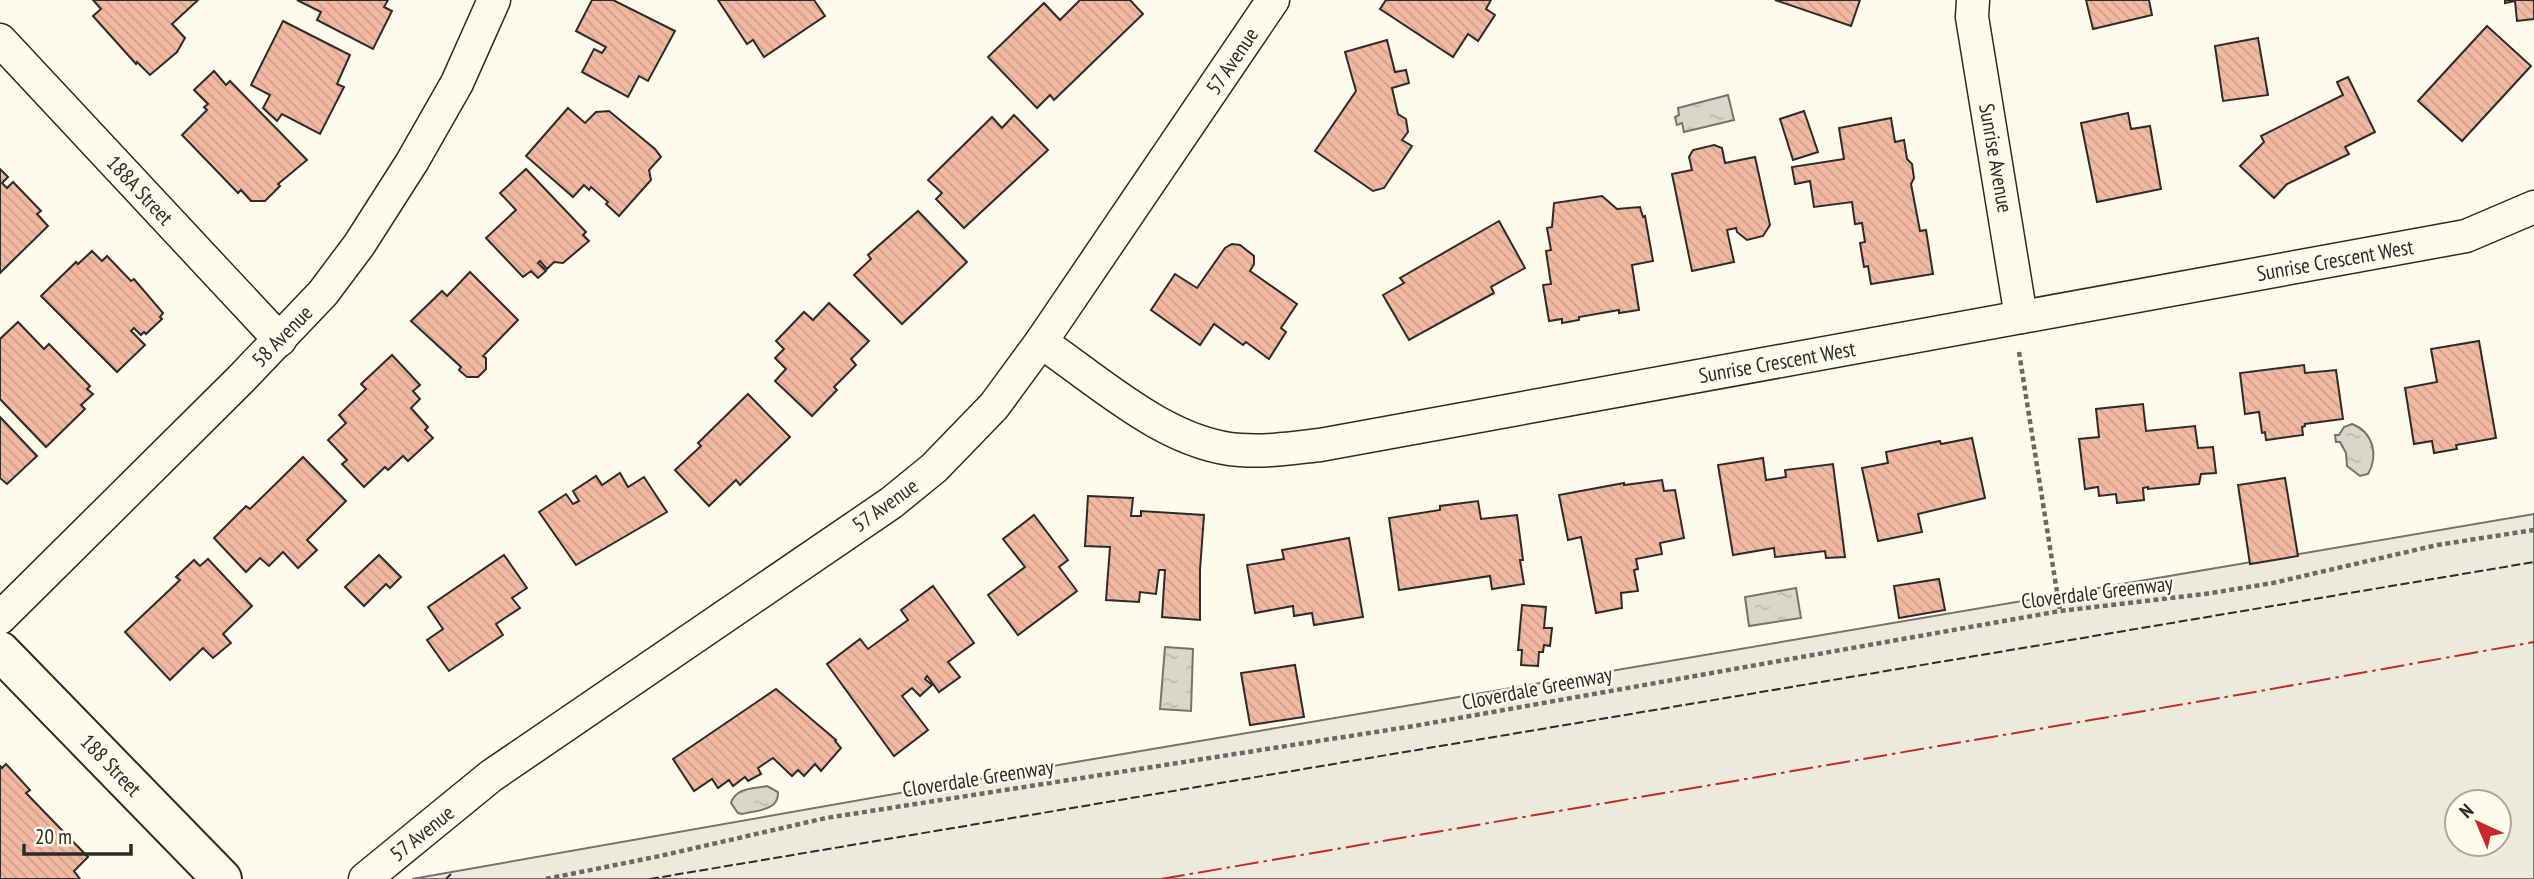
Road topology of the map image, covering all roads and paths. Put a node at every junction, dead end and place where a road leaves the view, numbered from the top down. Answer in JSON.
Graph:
{"nodes":[{"id":1,"x":494,"y":0,"type":"edge"},
{"id":2,"x":1273,"y":0,"type":"edge"},
{"id":3,"x":1973,"y":0,"type":"edge"},
{"id":4,"x":0,"y":40,"type":"edge"},
{"id":5,"x":2534,"y":207,"type":"edge"},
{"id":6,"x":2020,"y":332,"type":"junction"},
{"id":7,"x":280,"y":340,"type":"junction"},
{"id":8,"x":1041,"y":342,"type":"junction"},
{"id":9,"x":2534,"y":530,"type":"edge"},
{"id":10,"x":2060,"y":611,"type":"junction"},
{"id":11,"x":0,"y":618,"type":"edge"},
{"id":12,"x":0,"y":651,"type":"edge"},
{"id":13,"x":222,"y":879,"type":"edge"},
{"id":14,"x":365,"y":879,"type":"edge"},
{"id":15,"x":546,"y":879,"type":"edge"}],
"edges":[{"from":1,"to":7,"type":"street","name":"58 Avenue"},
{"from":2,"to":8,"type":"street","name":"57 Avenue"},
{"from":3,"to":6,"type":"street","name":"Sunrise Avenue"},
{"from":4,"to":7,"type":"street","name":"188A Street"},
{"from":5,"to":6,"type":"street","name":"Sunrise Crescent West"},
{"from":6,"to":8,"type":"street","name":"Sunrise Crescent West"},
{"from":6,"to":10,"type":"path"},
{"from":7,"to":11,"type":"street","name":"58 Avenue"},
{"from":8,"to":14,"type":"street","name":"57 Avenue"},
{"from":9,"to":10,"type":"path","name":"Cloverdale Greenway"},
{"from":10,"to":15,"type":"path","name":"Cloverdale Greenway"},
{"from":12,"to":13,"type":"street","name":"188 Street"}]}
